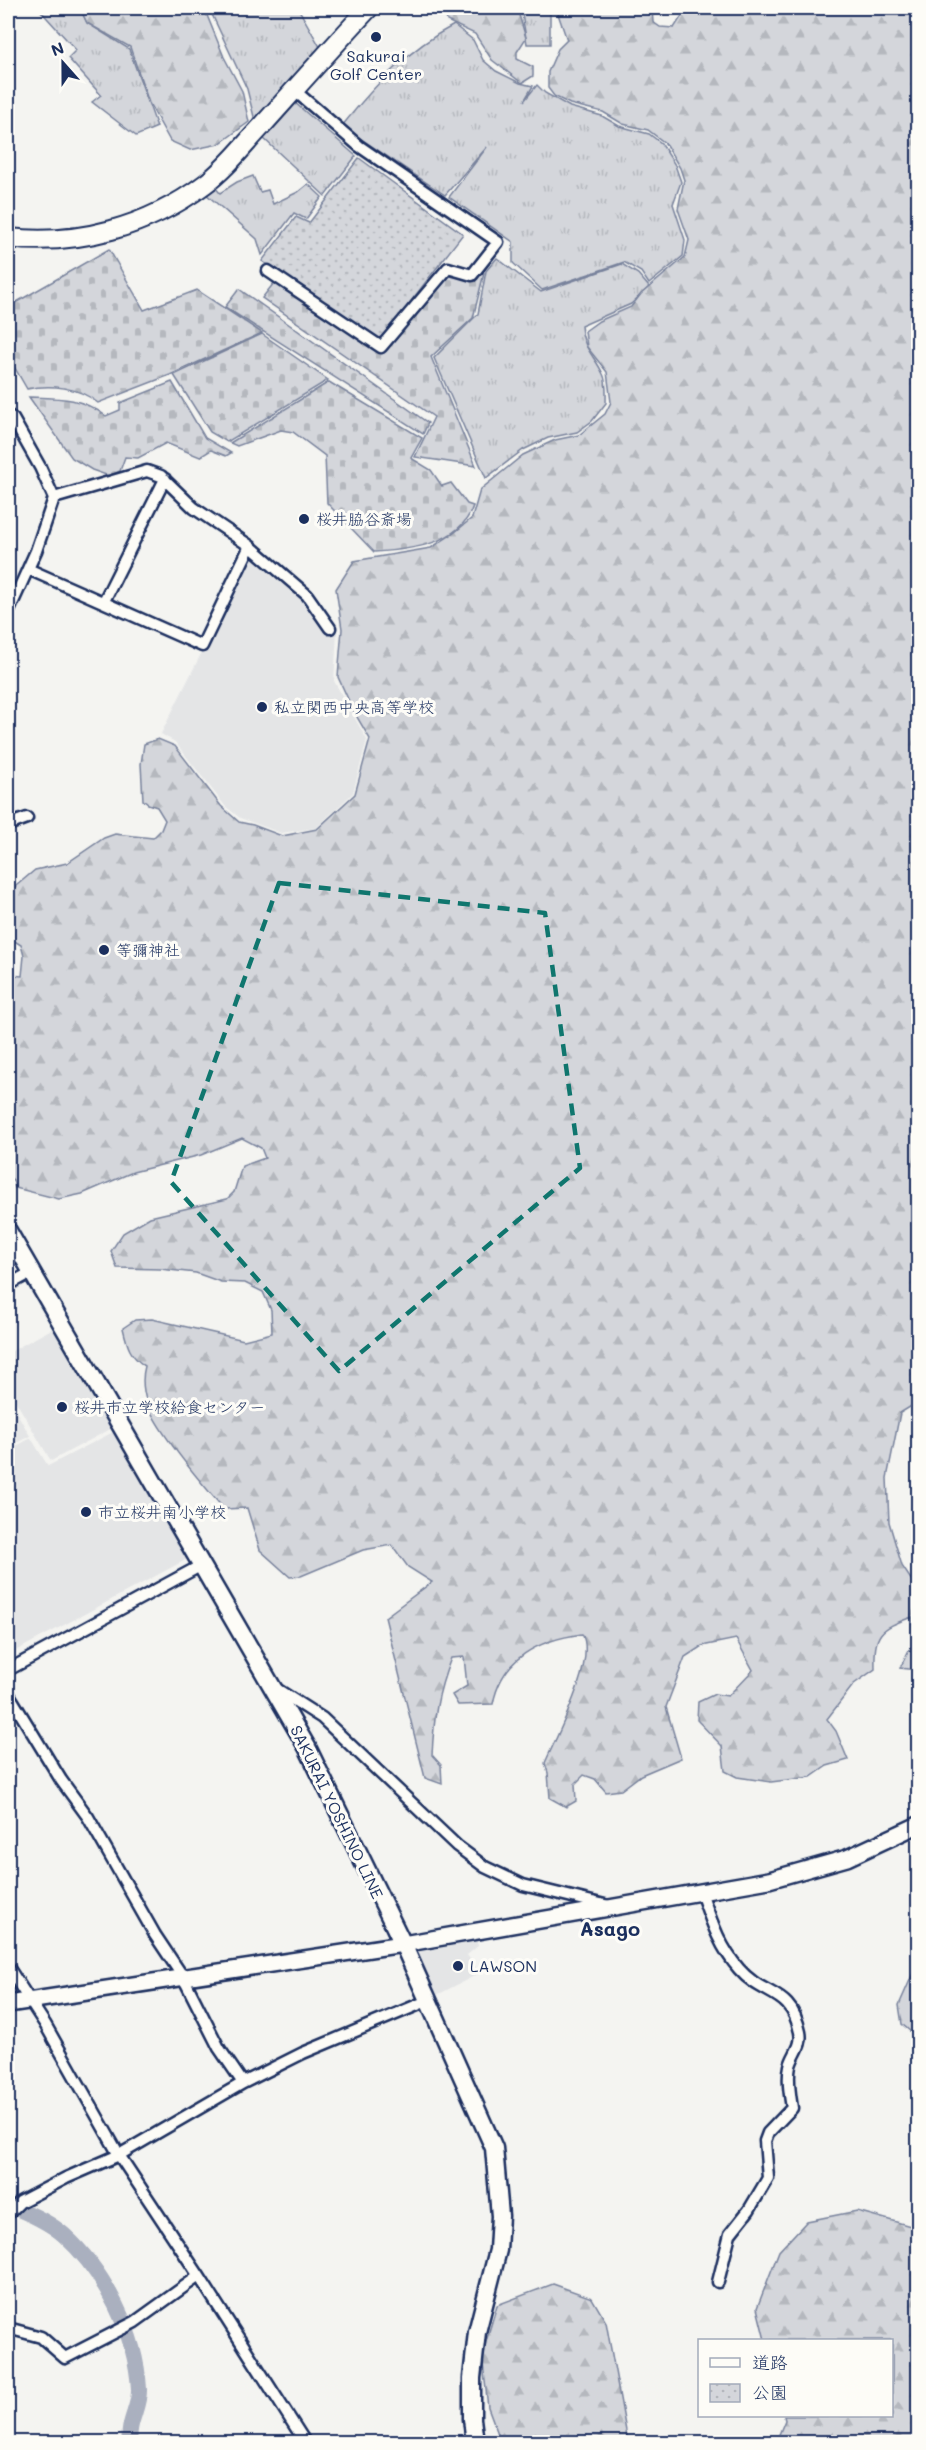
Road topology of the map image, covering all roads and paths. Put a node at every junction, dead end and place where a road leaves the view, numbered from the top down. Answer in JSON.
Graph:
{"nodes":[{"id":1,"x":364,"y":9,"type":"edge"},
{"id":2,"x":294,"y":90,"type":"junction"},
{"id":3,"x":8,"y":238,"type":"edge"},
{"id":4,"x":268,"y":271,"type":"dead end"},
{"id":5,"x":8,"y":415,"type":"edge"},
{"id":6,"x":165,"y":479,"type":"junction"},
{"id":7,"x":54,"y":498,"type":"junction"},
{"id":8,"x":250,"y":546,"type":"junction"},
{"id":9,"x":28,"y":569,"type":"junction"},
{"id":10,"x":104,"y":601,"type":"junction"},
{"id":11,"x":8,"y":613,"type":"edge"},
{"id":12,"x":330,"y":628,"type":"dead end"},
{"id":13,"x":27,"y":818,"type":"dead end"},
{"id":14,"x":8,"y":825,"type":"edge"},
{"id":15,"x":8,"y":1231,"type":"edge"},
{"id":16,"x":32,"y":1272,"type":"junction"},
{"id":17,"x":8,"y":1285,"type":"edge"},
{"id":18,"x":200,"y":1566,"type":"junction"},
{"id":19,"x":8,"y":1670,"type":"edge"},
{"id":20,"x":272,"y":1686,"type":"junction"},
{"id":21,"x":8,"y":1693,"type":"edge"},
{"id":22,"x":918,"y":1825,"type":"edge"},
{"id":23,"x":700,"y":1892,"type":"junction"},
{"id":24,"x":611,"y":1906,"type":"junction"},
{"id":25,"x":403,"y":1944,"type":"junction"},
{"id":26,"x":8,"y":1967,"type":"edge"},
{"id":27,"x":183,"y":1977,"type":"junction"},
{"id":28,"x":28,"y":2001,"type":"junction"},
{"id":29,"x":427,"y":2001,"type":"junction"},
{"id":30,"x":8,"y":2004,"type":"edge"},
{"id":31,"x":243,"y":2083,"type":"junction"},
{"id":32,"x":119,"y":2155,"type":"junction"},
{"id":33,"x":8,"y":2214,"type":"edge"},
{"id":34,"x":199,"y":2276,"type":"junction"},
{"id":35,"x":718,"y":2282,"type":"dead end"},
{"id":36,"x":8,"y":2328,"type":"edge"},
{"id":37,"x":305,"y":2442,"type":"edge"},
{"id":38,"x":475,"y":2442,"type":"edge"}],
"edges":[{"from":1,"to":2,"type":"highway"},
{"from":2,"to":3,"type":"highway"},
{"from":2,"to":4,"type":"street"},
{"from":5,"to":7,"type":"street"},
{"from":6,"to":7,"type":"street"},
{"from":6,"to":8,"type":"street"},
{"from":6,"to":10,"type":"street"},
{"from":7,"to":9,"type":"street"},
{"from":8,"to":10,"type":"street"},
{"from":8,"to":12,"type":"street"},
{"from":9,"to":10,"type":"street"},
{"from":9,"to":11,"type":"street"},
{"from":13,"to":14,"type":"street"},
{"from":15,"to":16,"type":"main road","name":"SAKURAI YOSHINO LINE"},
{"from":16,"to":17,"type":"street"},
{"from":16,"to":18,"type":"main road","name":"SAKURAI YOSHINO LINE"},
{"from":18,"to":19,"type":"street"},
{"from":18,"to":20,"type":"main road","name":"SAKURAI YOSHINO LINE"},
{"from":20,"to":24,"type":"street"},
{"from":20,"to":25,"type":"main road","name":"SAKURAI YOSHINO LINE"},
{"from":21,"to":27,"type":"street"},
{"from":22,"to":23,"type":"street"},
{"from":23,"to":24,"type":"street"},
{"from":23,"to":35,"type":"street"},
{"from":24,"to":25,"type":"street"},
{"from":25,"to":27,"type":"street"},
{"from":25,"to":29,"type":"main road","name":"SAKURAI YOSHINO LINE"},
{"from":26,"to":28,"type":"street"},
{"from":27,"to":28,"type":"street"},
{"from":27,"to":31,"type":"street"},
{"from":28,"to":30,"type":"street"},
{"from":28,"to":32,"type":"street"},
{"from":29,"to":31,"type":"street"},
{"from":29,"to":38,"type":"main road","name":"SAKURAI YOSHINO LINE"},
{"from":31,"to":32,"type":"street"},
{"from":32,"to":33,"type":"street"},
{"from":32,"to":34,"type":"street"},
{"from":34,"to":36,"type":"street"},
{"from":34,"to":37,"type":"street"}]}
